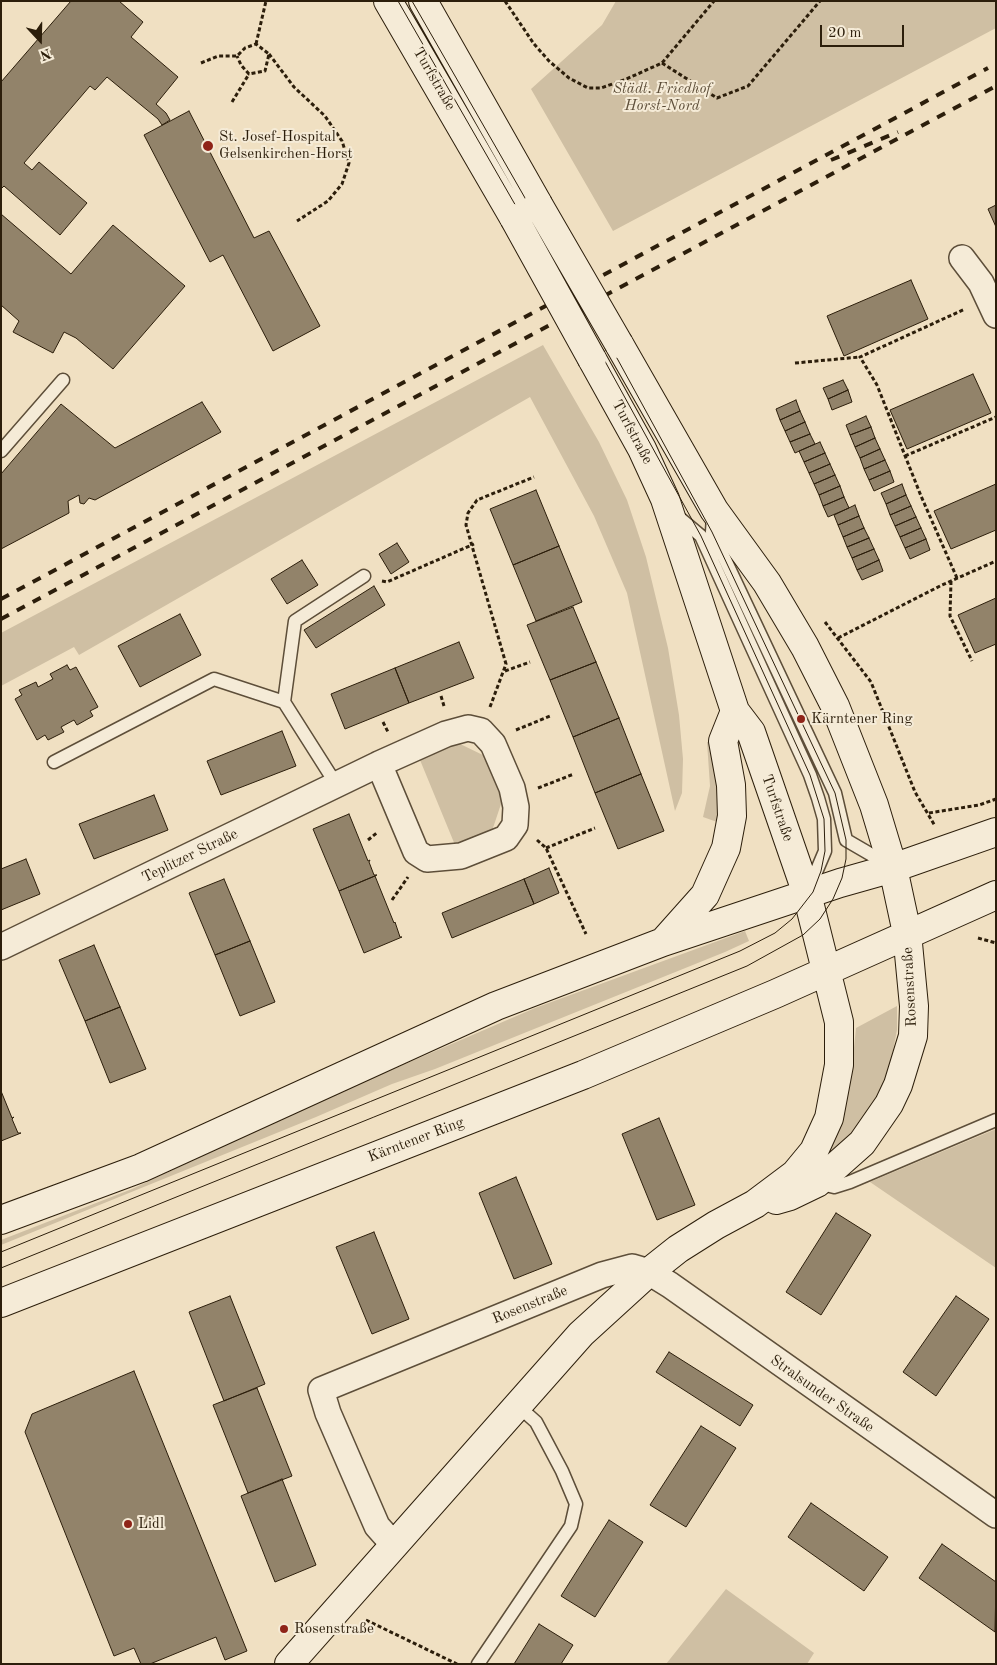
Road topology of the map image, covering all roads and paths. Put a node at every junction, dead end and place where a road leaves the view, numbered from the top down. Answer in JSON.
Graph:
{"nodes":[{"id":1,"x":266,"y":1,"type":"edge"},
{"id":2,"x":388,"y":1,"type":"edge"},
{"id":3,"x":424,"y":1,"type":"edge"},
{"id":4,"x":505,"y":1,"type":"edge"},
{"id":5,"x":714,"y":1,"type":"edge"},
{"id":6,"x":820,"y":1,"type":"edge"},
{"id":7,"x":256,"y":44,"type":"junction"},
{"id":8,"x":270,"y":54,"type":"junction"},
{"id":9,"x":237,"y":56,"type":"junction"},
{"id":10,"x":201,"y":63,"type":"dead end"},
{"id":11,"x":662,"y":63,"type":"junction"},
{"id":12,"x":249,"y":74,"type":"junction"},
{"id":13,"x":232,"y":102,"type":"dead end"},
{"id":14,"x":297,"y":221,"type":"dead end"},
{"id":15,"x":967,"y":265,"type":"joint"},
{"id":16,"x":996,"y":315,"type":"edge"},
{"id":17,"x":860,"y":357,"type":"junction"},
{"id":18,"x":795,"y":362,"type":"dead end"},
{"id":19,"x":63,"y":380,"type":"dead end"},
{"id":20,"x":996,"y":417,"type":"edge"},
{"id":21,"x":1,"y":450,"type":"edge"},
{"id":22,"x":905,"y":456,"type":"junction"},
{"id":23,"x":534,"y":477,"type":"dead end"},
{"id":24,"x":670,"y":510,"type":"junction"},
{"id":25,"x":714,"y":510,"type":"junction"},
{"id":26,"x":474,"y":544,"type":"junction"},
{"id":27,"x":996,"y":561,"type":"edge"},
{"id":28,"x":364,"y":576,"type":"joint"},
{"id":29,"x":957,"y":578,"type":"junction"},
{"id":30,"x":951,"y":581,"type":"junction"},
{"id":31,"x":838,"y":638,"type":"dead end"},
{"id":32,"x":972,"y":661,"type":"dead end"},
{"id":33,"x":530,"y":662,"type":"dead end"},
{"id":34,"x":504,"y":671,"type":"junction"},
{"id":35,"x":284,"y":702,"type":"junction"},
{"id":36,"x":735,"y":711,"type":"junction"},
{"id":37,"x":550,"y":716,"type":"dead end"},
{"id":38,"x":481,"y":731,"type":"junction"},
{"id":39,"x":510,"y":733,"type":"dead end"},
{"id":40,"x":54,"y":762,"type":"dead end"},
{"id":41,"x":379,"y":764,"type":"junction"},
{"id":42,"x":574,"y":774,"type":"dead end"},
{"id":43,"x":336,"y":784,"type":"junction"},
{"id":44,"x":533,"y":790,"type":"dead end"},
{"id":45,"x":996,"y":800,"type":"edge"},
{"id":46,"x":929,"y":813,"type":"dead end"},
{"id":47,"x":595,"y":828,"type":"dead end"},
{"id":48,"x":996,"y":832,"type":"edge"},
{"id":49,"x":536,"y":839,"type":"dead end"},
{"id":50,"x":546,"y":848,"type":"junction"},
{"id":51,"x":893,"y":868,"type":"junction"},
{"id":52,"x":807,"y":894,"type":"junction"},
{"id":53,"x":996,"y":895,"type":"edge"},
{"id":54,"x":907,"y":933,"type":"junction"},
{"id":55,"x":586,"y":934,"type":"dead end"},
{"id":56,"x":978,"y":938,"type":"dead end"},
{"id":57,"x":663,"y":942,"type":"junction"},
{"id":58,"x":996,"y":943,"type":"edge"},
{"id":59,"x":1,"y":947,"type":"edge"},
{"id":60,"x":827,"y":970,"type":"junction"},
{"id":61,"x":996,"y":1120,"type":"edge"},
{"id":62,"x":817,"y":1183,"type":"junction"},
{"id":63,"x":755,"y":1204,"type":"junction"},
{"id":64,"x":1,"y":1220,"type":"edge"},
{"id":65,"x":649,"y":1272,"type":"junction"},
{"id":66,"x":1,"y":1303,"type":"edge"},
{"id":67,"x":517,"y":1405,"type":"junction"},
{"id":68,"x":996,"y":1515,"type":"edge"},
{"id":69,"x":393,"y":1544,"type":"junction"},
{"id":70,"x":338,"y":1606,"type":"junction"},
{"id":71,"x":289,"y":1664,"type":"edge"},
{"id":72,"x":457,"y":1664,"type":"edge"},
{"id":73,"x":478,"y":1664,"type":"edge"}],
"edges":[{"from":1,"to":7,"type":"path"},
{"from":2,"to":24,"type":"main road","name":"Turfstraße","bridge":true},
{"from":3,"to":25,"type":"main road","name":"Turfstraße","bridge":true},
{"from":4,"to":11,"type":"path"},
{"from":5,"to":11,"type":"path"},
{"from":6,"to":11,"type":"path"},
{"from":7,"to":8,"type":"path"},
{"from":7,"to":9,"type":"path"},
{"from":8,"to":12,"type":"path"},
{"from":8,"to":14,"type":"path"},
{"from":9,"to":10,"type":"path"},
{"from":9,"to":12,"type":"path"},
{"from":12,"to":13,"type":"path"},
{"from":15,"to":16,"type":"street"},
{"from":15,"to":17,"type":"path"},
{"from":17,"to":18,"type":"path"},
{"from":17,"to":22,"type":"path"},
{"from":19,"to":21,"type":"lane"},
{"from":20,"to":22,"type":"path"},
{"from":22,"to":29,"type":"path"},
{"from":23,"to":26,"type":"path"},
{"from":24,"to":36,"type":"main road","name":"Turfstraße"},
{"from":24,"to":52,"type":"lane"},
{"from":25,"to":51,"type":"main road","name":"Turfstraße"},
{"from":25,"to":51,"type":"lane"},
{"from":26,"to":28,"type":"path"},
{"from":26,"to":34,"type":"path"},
{"from":27,"to":29,"type":"path"},
{"from":28,"to":35,"type":"lane"},
{"from":29,"to":30,"type":"path"},
{"from":30,"to":31,"type":"path"},
{"from":30,"to":32,"type":"path"},
{"from":33,"to":34,"type":"path"},
{"from":34,"to":38,"type":"path"},
{"from":35,"to":40,"type":"lane"},
{"from":35,"to":43,"type":"lane"},
{"from":36,"to":52,"type":"main road","name":"Turfstraße"},
{"from":36,"to":57,"type":"main road"},
{"from":37,"to":39,"type":"path"},
{"from":38,"to":41,"type":"street","name":"Teplitzer Straße"},
{"from":38,"to":41,"type":"street"},
{"from":41,"to":43,"type":"street","name":"Teplitzer Straße"},
{"from":42,"to":44,"type":"path"},
{"from":43,"to":59,"type":"street","name":"Teplitzer Straße"},
{"from":45,"to":46,"type":"path"},
{"from":47,"to":50,"type":"path"},
{"from":48,"to":51,"type":"main road"},
{"from":49,"to":50,"type":"path"},
{"from":50,"to":55,"type":"path"},
{"from":51,"to":52,"type":"main road"},
{"from":51,"to":54,"type":"main road"},
{"from":52,"to":57,"type":"main road"},
{"from":52,"to":60,"type":"main road"},
{"from":53,"to":54,"type":"main road","name":"Kärntener Ring"},
{"from":54,"to":60,"type":"main road","name":"Kärntener Ring"},
{"from":54,"to":62,"type":"main road","name":"Rosenstraße"},
{"from":56,"to":58,"type":"path"},
{"from":57,"to":64,"type":"main road"},
{"from":60,"to":63,"type":"main road","name":"Rosenstraße"},
{"from":60,"to":66,"type":"main road","name":"Kärntener Ring"},
{"from":61,"to":62,"type":"lane"},
{"from":62,"to":63,"type":"main road","name":"Rosenstraße"},
{"from":63,"to":65,"type":"main road","name":"Rosenstraße"},
{"from":65,"to":67,"type":"main road","name":"Rosenstraße"},
{"from":65,"to":68,"type":"street","name":"Stralsunder Straße"},
{"from":65,"to":69,"type":"street","name":"Rosenstraße"},
{"from":67,"to":69,"type":"main road","name":"Rosenstraße"},
{"from":67,"to":73,"type":"lane"},
{"from":69,"to":70,"type":"main road","name":"Rosenstraße"},
{"from":70,"to":71,"type":"main road","name":"Rosenstraße"},
{"from":70,"to":72,"type":"path"}]}
